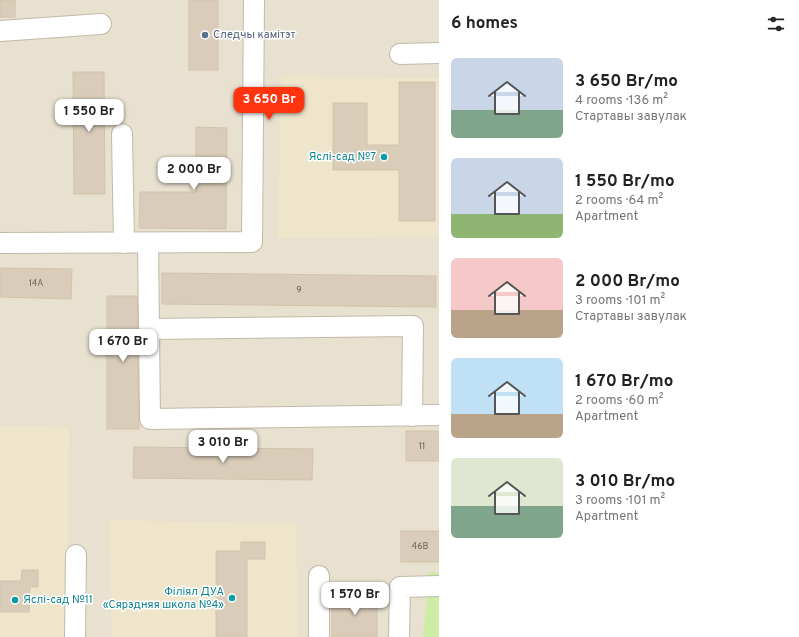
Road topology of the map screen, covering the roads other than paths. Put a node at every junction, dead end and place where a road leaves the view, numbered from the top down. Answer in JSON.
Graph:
{"nodes":[{"id":1,"x":254,"y":0,"type":"edge"},
{"id":2,"x":101,"y":24,"type":"dead end"},
{"id":3,"x":0,"y":31,"type":"edge"},
{"id":4,"x":439,"y":53,"type":"edge"},
{"id":5,"x":400,"y":54,"type":"dead end"},
{"id":6,"x":122,"y":134,"type":"dead end"},
{"id":7,"x":124,"y":243,"type":"junction"},
{"id":8,"x":148,"y":243,"type":"junction"},
{"id":9,"x":0,"y":244,"type":"edge"},
{"id":10,"x":149,"y":329,"type":"junction"},
{"id":11,"x":439,"y":415,"type":"edge"},
{"id":12,"x":412,"y":416,"type":"junction"},
{"id":13,"x":76,"y":555,"type":"dead end"},
{"id":14,"x":319,"y":576,"type":"dead end"},
{"id":15,"x":439,"y":586,"type":"edge"},
{"id":16,"x":75,"y":637,"type":"edge"},
{"id":17,"x":319,"y":637,"type":"edge"},
{"id":18,"x":399,"y":637,"type":"edge"}],
"edges":[{"from":1,"to":8,"type":"street"},
{"from":2,"to":3,"type":"street"},
{"from":4,"to":5,"type":"street"},
{"from":6,"to":7,"type":"street"},
{"from":7,"to":8,"type":"street"},
{"from":7,"to":9,"type":"street"},
{"from":8,"to":10,"type":"street"},
{"from":10,"to":12,"type":"street"},
{"from":10,"to":12,"type":"street"},
{"from":11,"to":12,"type":"street"},
{"from":13,"to":16,"type":"street"},
{"from":14,"to":17,"type":"street"},
{"from":15,"to":18,"type":"street"}]}
